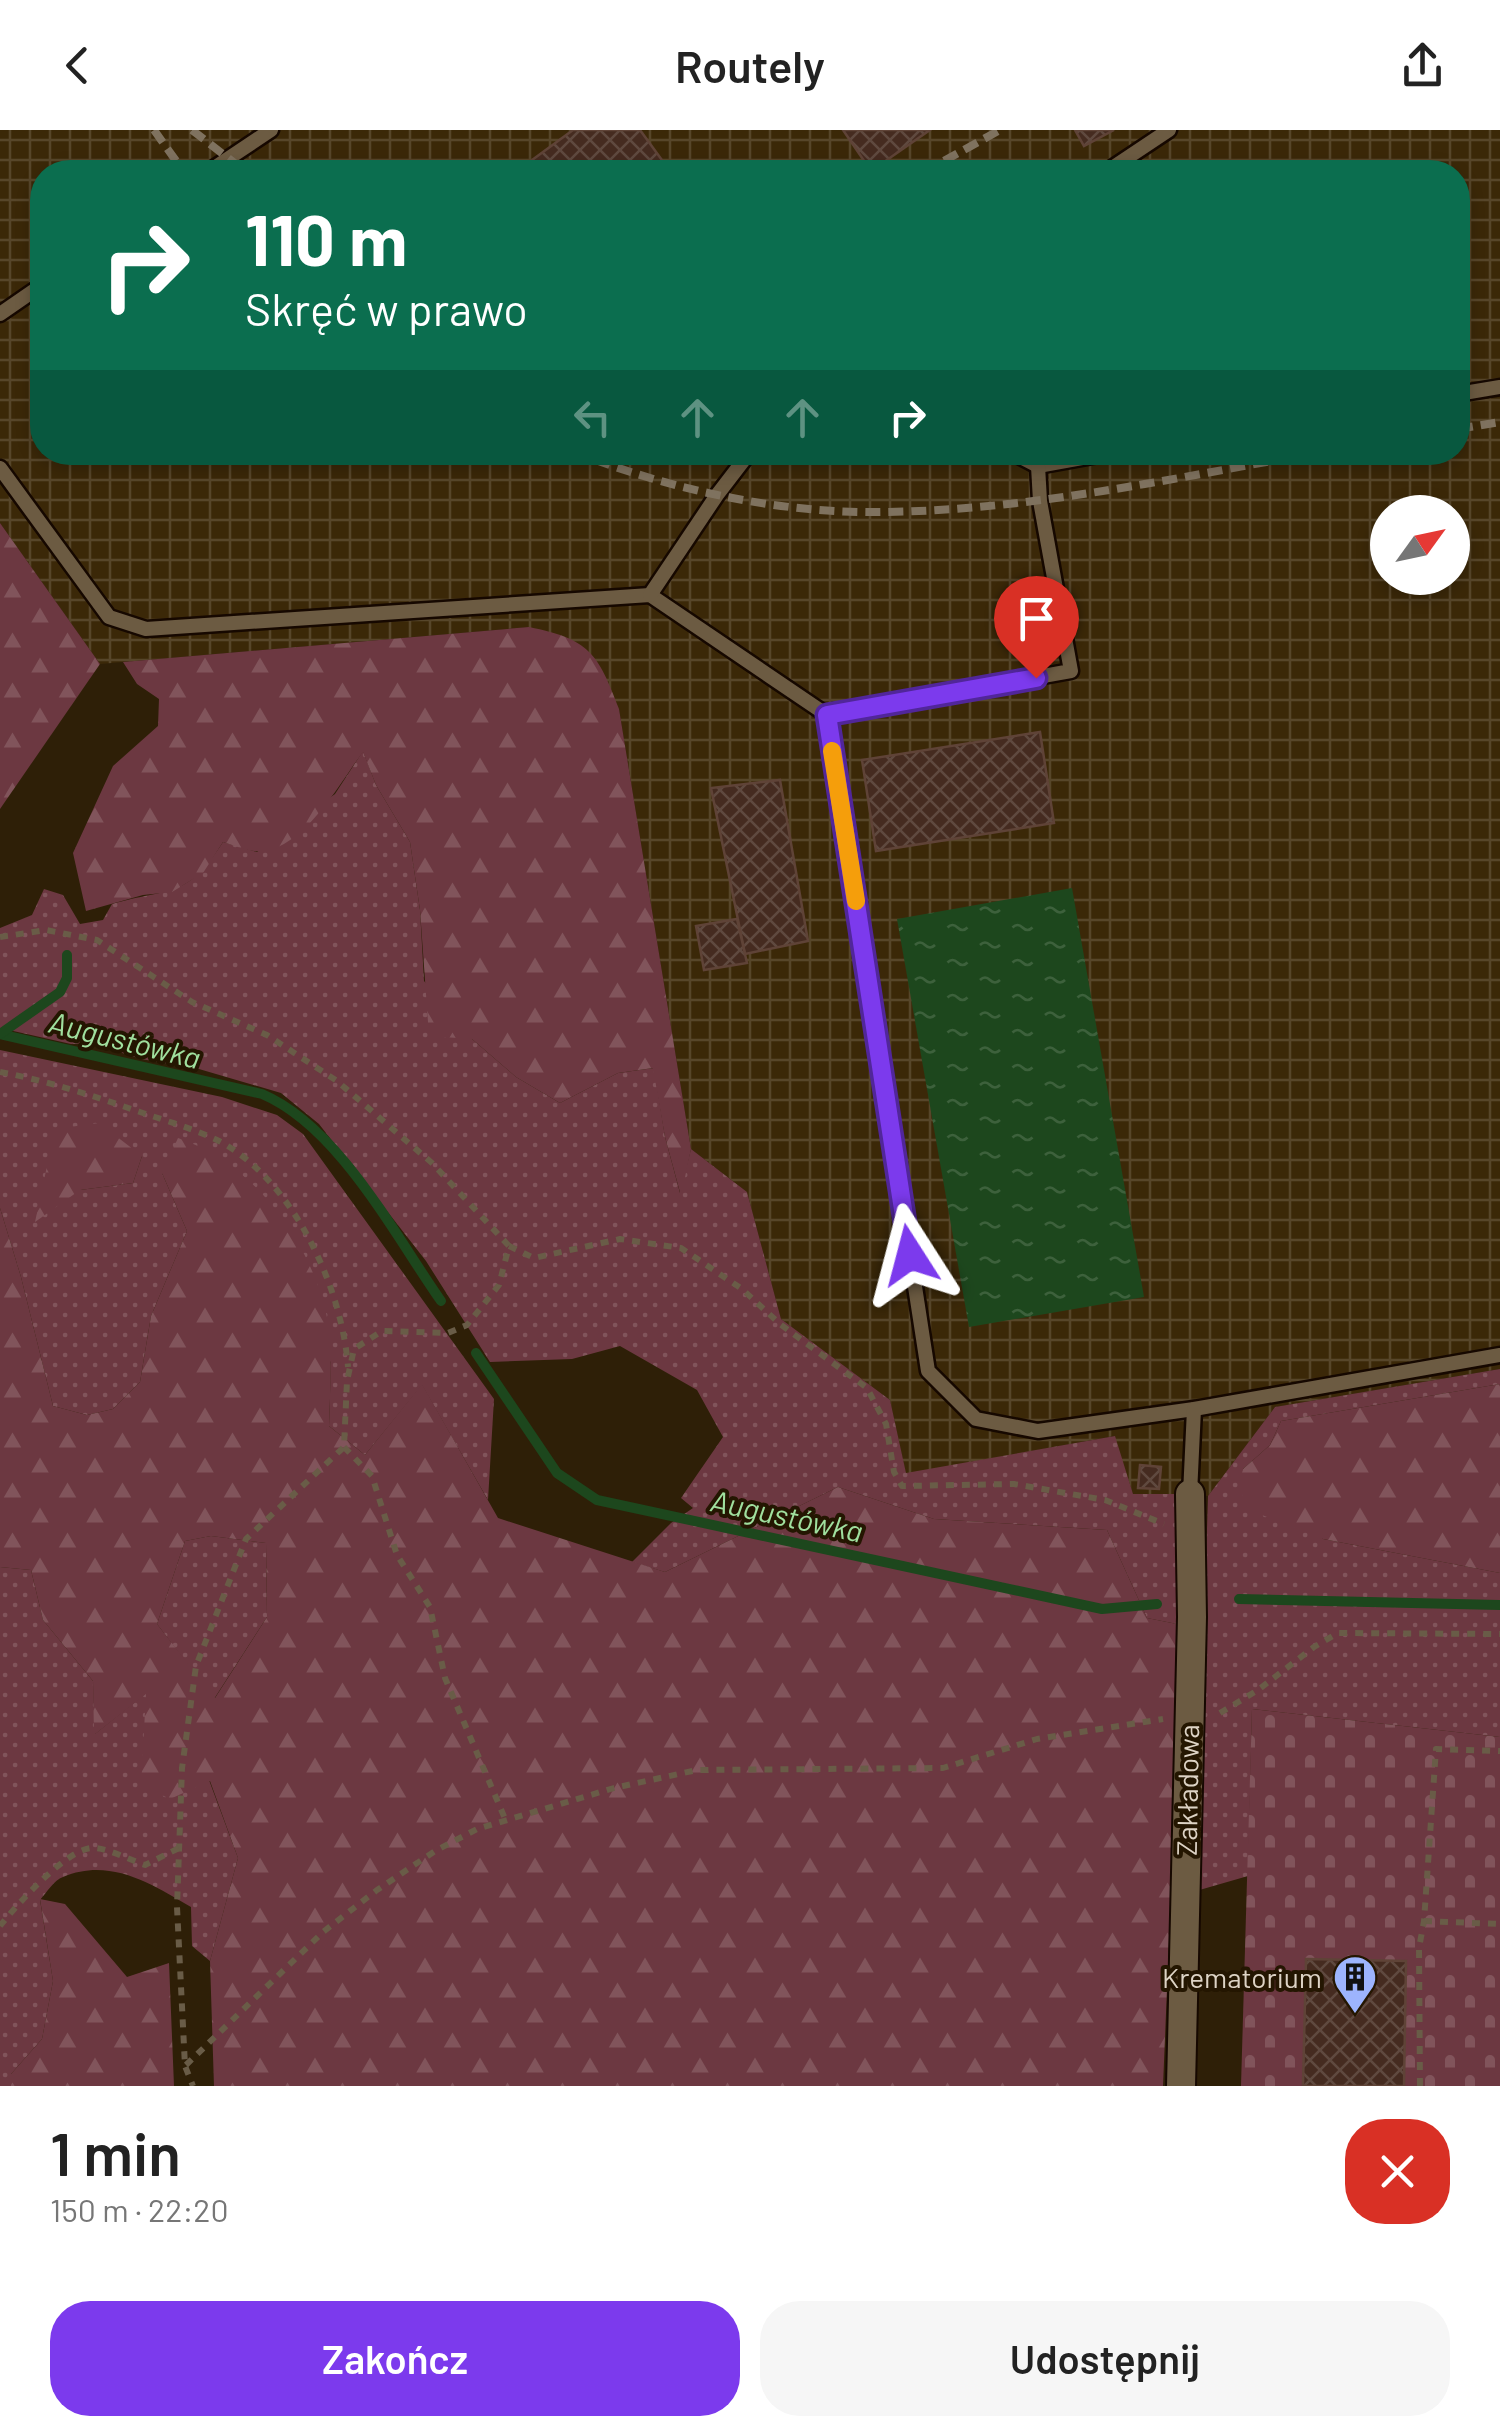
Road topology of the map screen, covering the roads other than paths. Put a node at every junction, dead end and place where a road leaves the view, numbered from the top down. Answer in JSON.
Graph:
{"nodes":[{"id":1,"x":271,"y":130,"type":"edge"},
{"id":2,"x":1169,"y":130,"type":"edge"},
{"id":3,"x":228,"y":160,"type":"edge"},
{"id":4,"x":1124,"y":160,"type":"edge"},
{"id":5,"x":30,"y":293,"type":"edge"},
{"id":6,"x":0,"y":314,"type":"edge"},
{"id":7,"x":1500,"y":387,"type":"edge"},
{"id":8,"x":1470,"y":392,"type":"edge"},
{"id":9,"x":740,"y":465,"type":"edge"},
{"id":10,"x":1044,"y":465,"type":"edge"},
{"id":11,"x":1038,"y":466,"type":"joint"},
{"id":12,"x":0,"y":468,"type":"edge"},
{"id":13,"x":650,"y":596,"type":"junction"},
{"id":14,"x":827,"y":715,"type":"junction"},
{"id":15,"x":1500,"y":1355,"type":"edge"},
{"id":16,"x":1194,"y":1409,"type":"junction"},
{"id":17,"x":1190,"y":1494,"type":"joint"},
{"id":18,"x":1181,"y":2086,"type":"edge"}],
"edges":[{"from":1,"to":3,"type":"lane"},
{"from":2,"to":4,"type":"lane"},
{"from":5,"to":6,"type":"lane"},
{"from":7,"to":8,"type":"lane"},
{"from":9,"to":13,"type":"lane"},
{"from":10,"to":11,"type":"lane"},
{"from":11,"to":14,"type":"lane"},
{"from":12,"to":13,"type":"lane"},
{"from":13,"to":14,"type":"lane"},
{"from":14,"to":16,"type":"lane"},
{"from":15,"to":16,"type":"lane"},
{"from":16,"to":17,"type":"lane"},
{"from":17,"to":18,"type":"street","name":"Zakładowa"}]}
